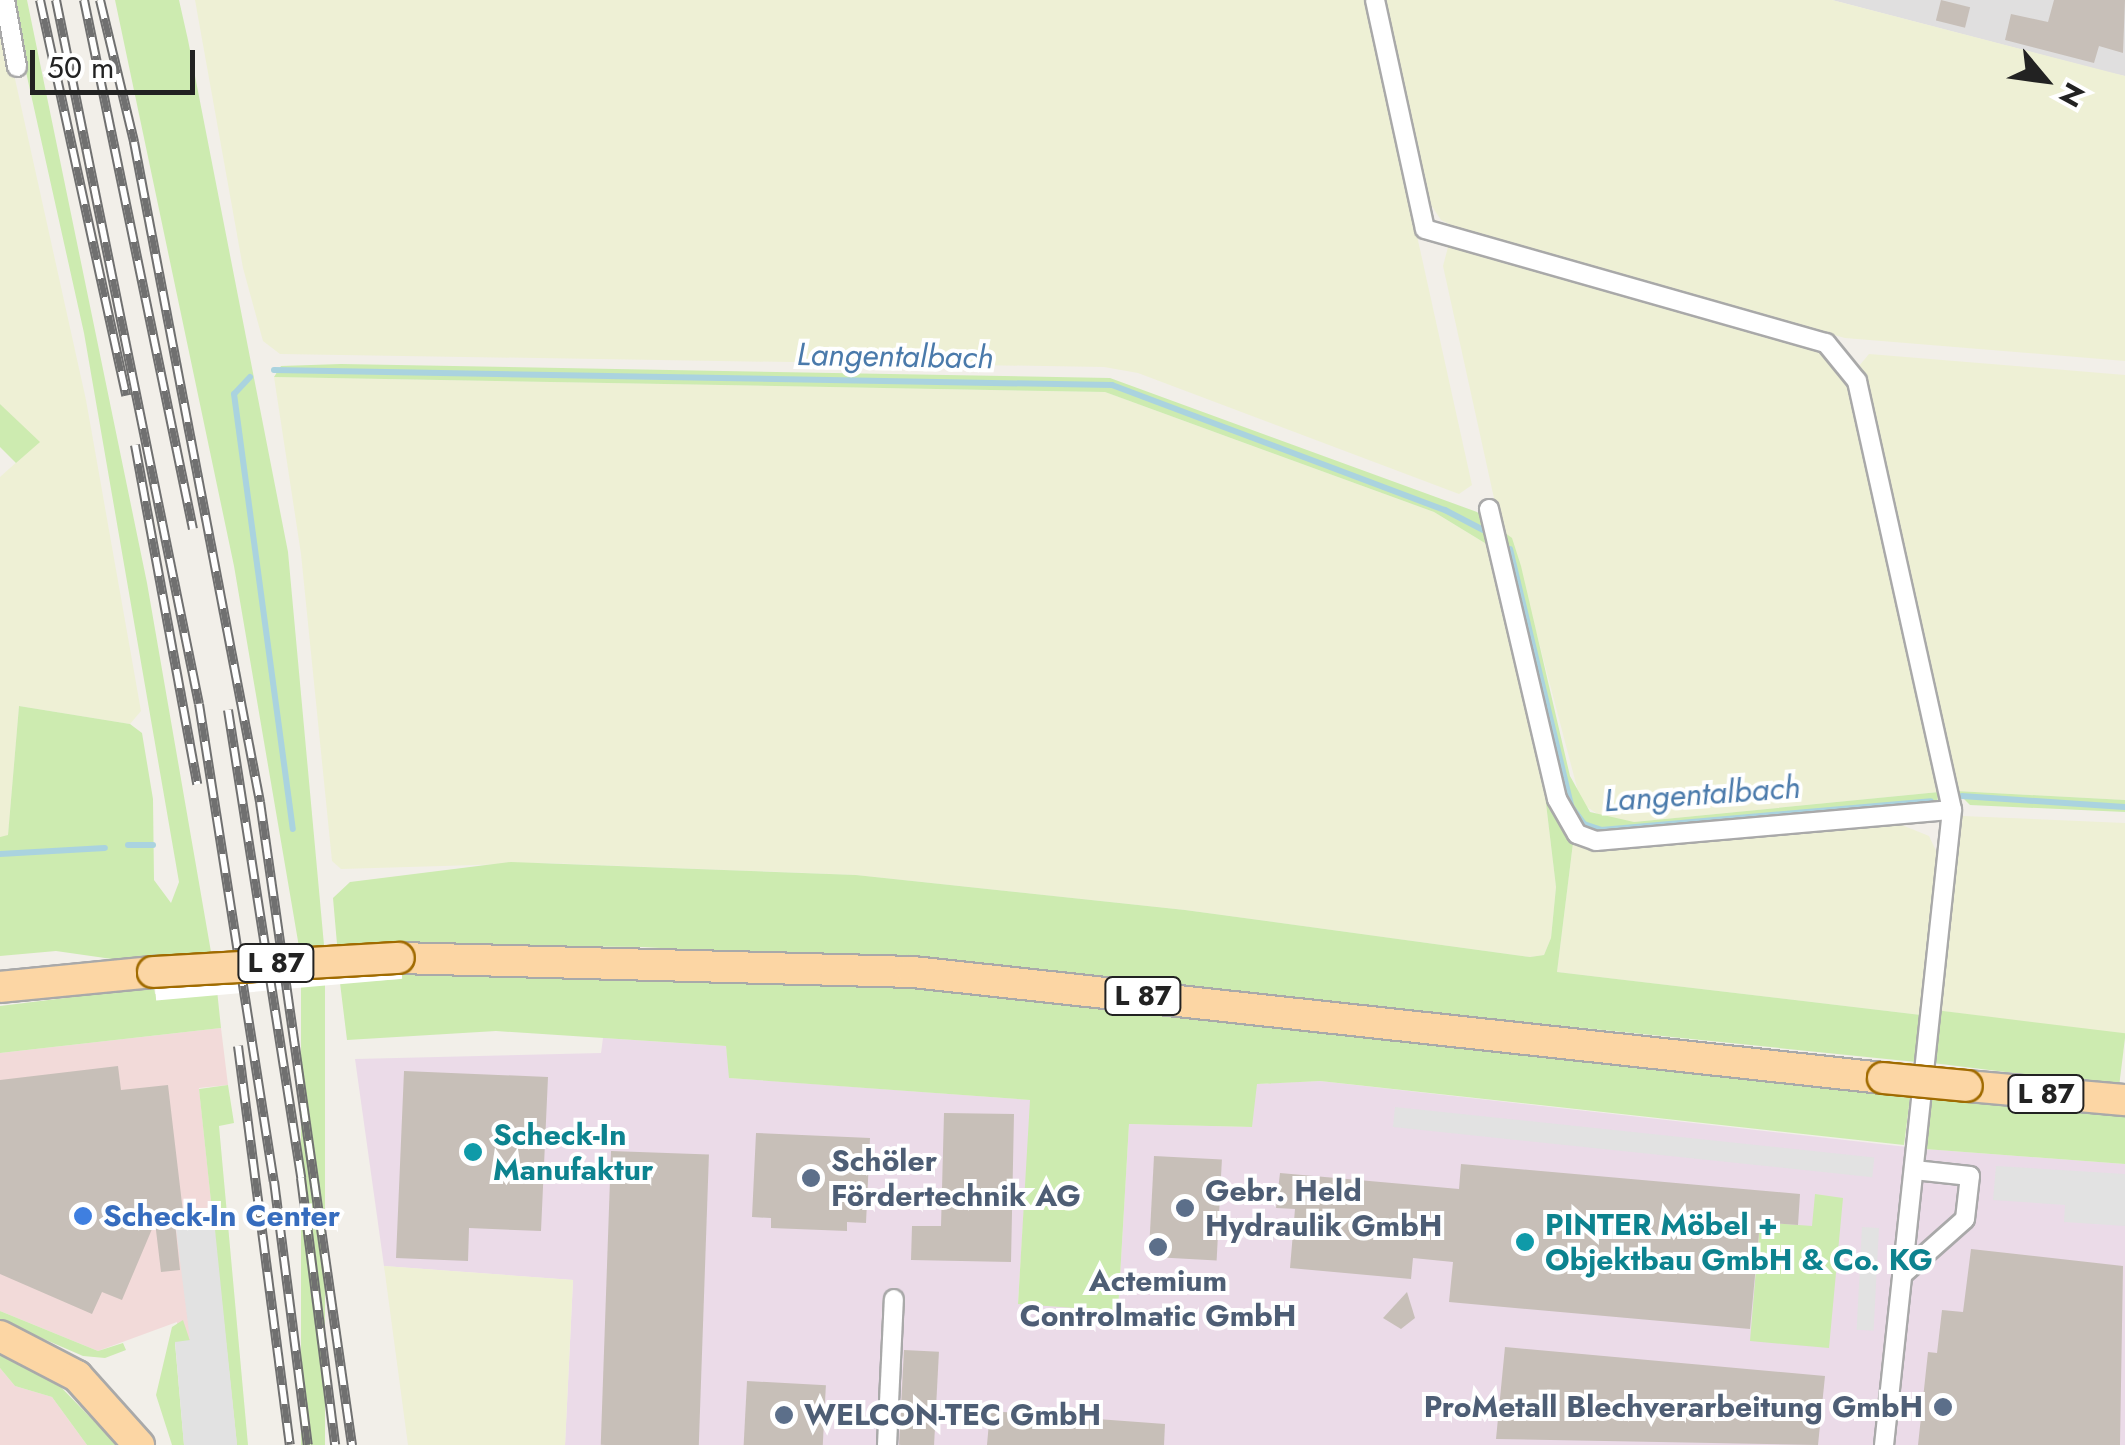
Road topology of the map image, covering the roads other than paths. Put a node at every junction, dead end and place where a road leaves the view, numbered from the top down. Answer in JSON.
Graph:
{"nodes":[{"id":1,"x":5,"y":0,"type":"edge"},
{"id":2,"x":1375,"y":0,"type":"edge"},
{"id":3,"x":17,"y":68,"type":"dead end"},
{"id":4,"x":1489,"y":509,"type":"dead end"},
{"id":5,"x":1952,"y":810,"type":"junction"},
{"id":6,"x":0,"y":987,"type":"edge"},
{"id":7,"x":2125,"y":1100,"type":"edge"},
{"id":8,"x":1914,"y":1170,"type":"junction"},
{"id":9,"x":1902,"y":1275,"type":"junction"},
{"id":10,"x":894,"y":1299,"type":"dead end"},
{"id":11,"x":0,"y":1336,"type":"edge"},
{"id":12,"x":139,"y":1445,"type":"edge"},
{"id":13,"x":887,"y":1445,"type":"edge"},
{"id":14,"x":1884,"y":1445,"type":"edge"}],
"edges":[{"from":1,"to":3,"type":"street"},
{"from":2,"to":5,"type":"street"},
{"from":4,"to":5,"type":"street"},
{"from":5,"to":8,"type":"street"},
{"from":6,"to":7,"type":"main road","number":"L 87","bridge":true},
{"from":8,"to":9,"type":"street"},
{"from":8,"to":9,"type":"street"},
{"from":9,"to":14,"type":"street"},
{"from":10,"to":13,"type":"street"},
{"from":11,"to":12,"type":"main road"}]}
